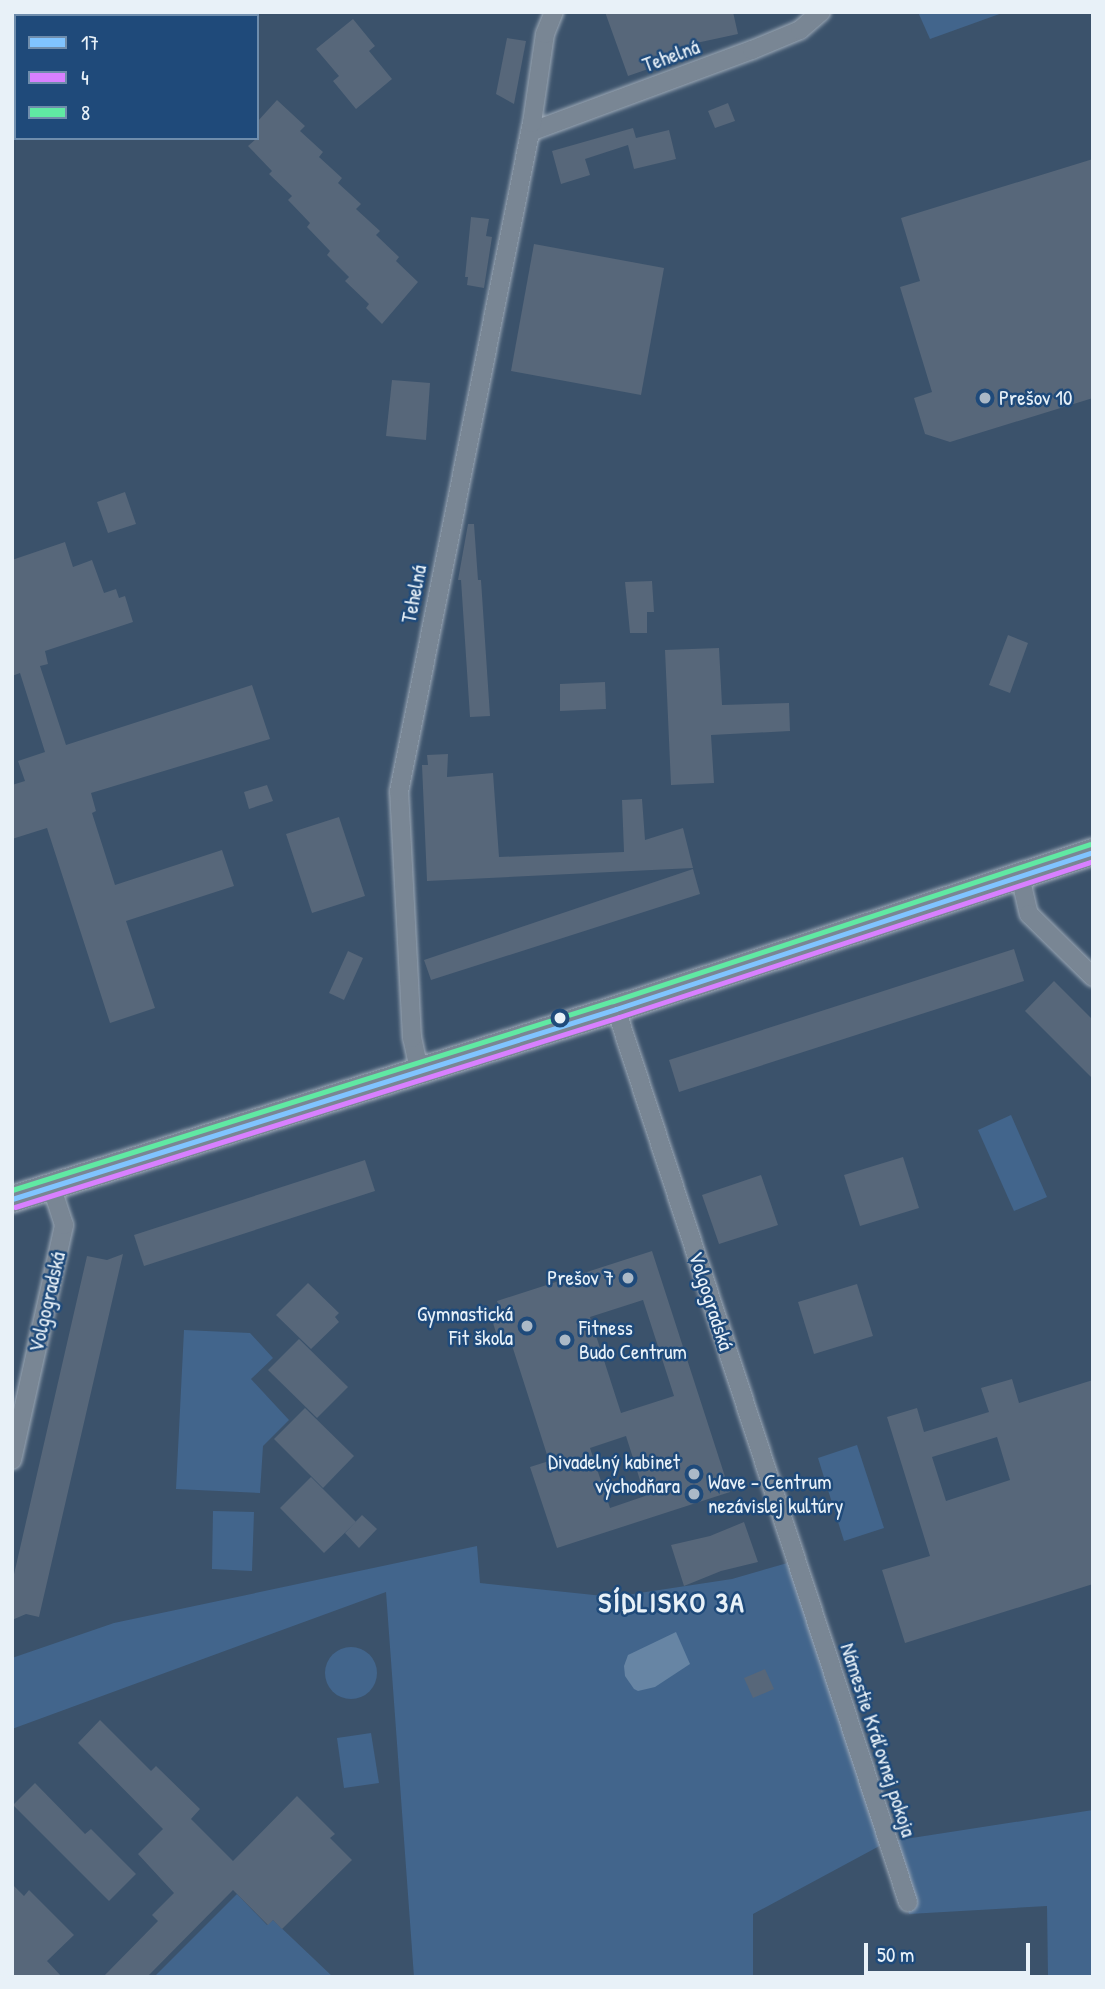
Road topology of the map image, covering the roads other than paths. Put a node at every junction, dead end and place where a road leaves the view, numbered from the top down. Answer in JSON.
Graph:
{"nodes":[{"id":1,"x":554,"y":12,"type":"edge"},
{"id":2,"x":821,"y":12,"type":"edge"},
{"id":3,"x":530,"y":132,"type":"junction"},
{"id":4,"x":1093,"y":852,"type":"edge"},
{"id":5,"x":1020,"y":876,"type":"junction"},
{"id":6,"x":1093,"y":977,"type":"edge"},
{"id":7,"x":616,"y":1009,"type":"junction"},
{"id":8,"x":419,"y":1070,"type":"junction"},
{"id":9,"x":52,"y":1187,"type":"junction"},
{"id":10,"x":12,"y":1199,"type":"edge"},
{"id":11,"x":12,"y":1460,"type":"edge"},
{"id":12,"x":805,"y":1592,"type":"joint"},
{"id":13,"x":908,"y":1902,"type":"dead end"}],
"edges":[{"from":1,"to":3,"type":"street","name":"Tehelná"},
{"from":2,"to":3,"type":"street","name":"Tehelná"},
{"from":3,"to":8,"type":"street","name":"Tehelná"},
{"from":4,"to":5,"type":"street"},
{"from":5,"to":6,"type":"street"},
{"from":5,"to":7,"type":"street"},
{"from":7,"to":8,"type":"street"},
{"from":7,"to":12,"type":"street","name":"Volgogradská"},
{"from":8,"to":9,"type":"street"},
{"from":9,"to":10,"type":"street"},
{"from":9,"to":11,"type":"street","name":"Volgogradská"},
{"from":12,"to":13,"type":"street","name":"Námestie Kráľovnej pokoja"}]}
